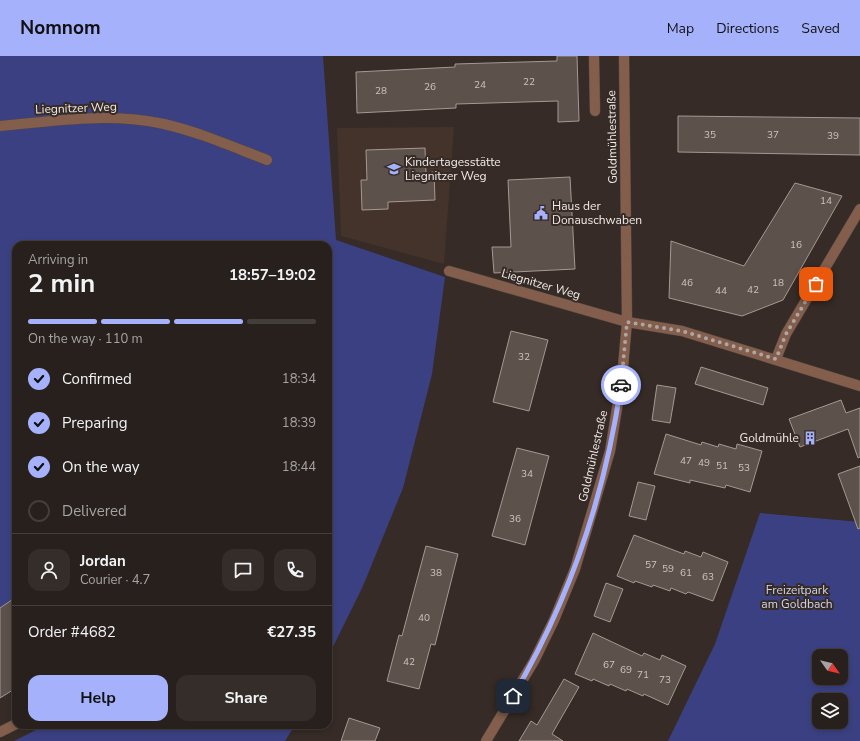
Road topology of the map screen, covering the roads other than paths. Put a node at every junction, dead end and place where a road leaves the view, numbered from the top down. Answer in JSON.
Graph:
{"nodes":[{"id":1,"x":594,"y":56,"type":"edge"},
{"id":2,"x":624,"y":56,"type":"edge"},
{"id":3,"x":595,"y":111,"type":"dead end"},
{"id":4,"x":0,"y":126,"type":"edge"},
{"id":5,"x":267,"y":160,"type":"dead end"},
{"id":6,"x":860,"y":209,"type":"edge"},
{"id":7,"x":449,"y":271,"type":"dead end"},
{"id":8,"x":627,"y":322,"type":"junction"},
{"id":9,"x":776,"y":359,"type":"junction"},
{"id":10,"x":860,"y":386,"type":"edge"},
{"id":11,"x":12,"y":726,"type":"edge"},
{"id":12,"x":0,"y":732,"type":"edge"},
{"id":13,"x":486,"y":741,"type":"edge"}],
"edges":[{"from":1,"to":3,"type":"street"},
{"from":2,"to":8,"type":"street","name":"Goldmühlestraße"},
{"from":4,"to":5,"type":"street","name":"Liegnitzer Weg"},
{"from":6,"to":9,"type":"street"},
{"from":7,"to":8,"type":"street","name":"Liegnitzer Weg"},
{"from":8,"to":9,"type":"street","name":"Liegnitzer Weg"},
{"from":8,"to":13,"type":"street","name":"Goldmühlestraße"},
{"from":9,"to":10,"type":"street","name":"Liegnitzer Weg"},
{"from":11,"to":12,"type":"street"}]}
